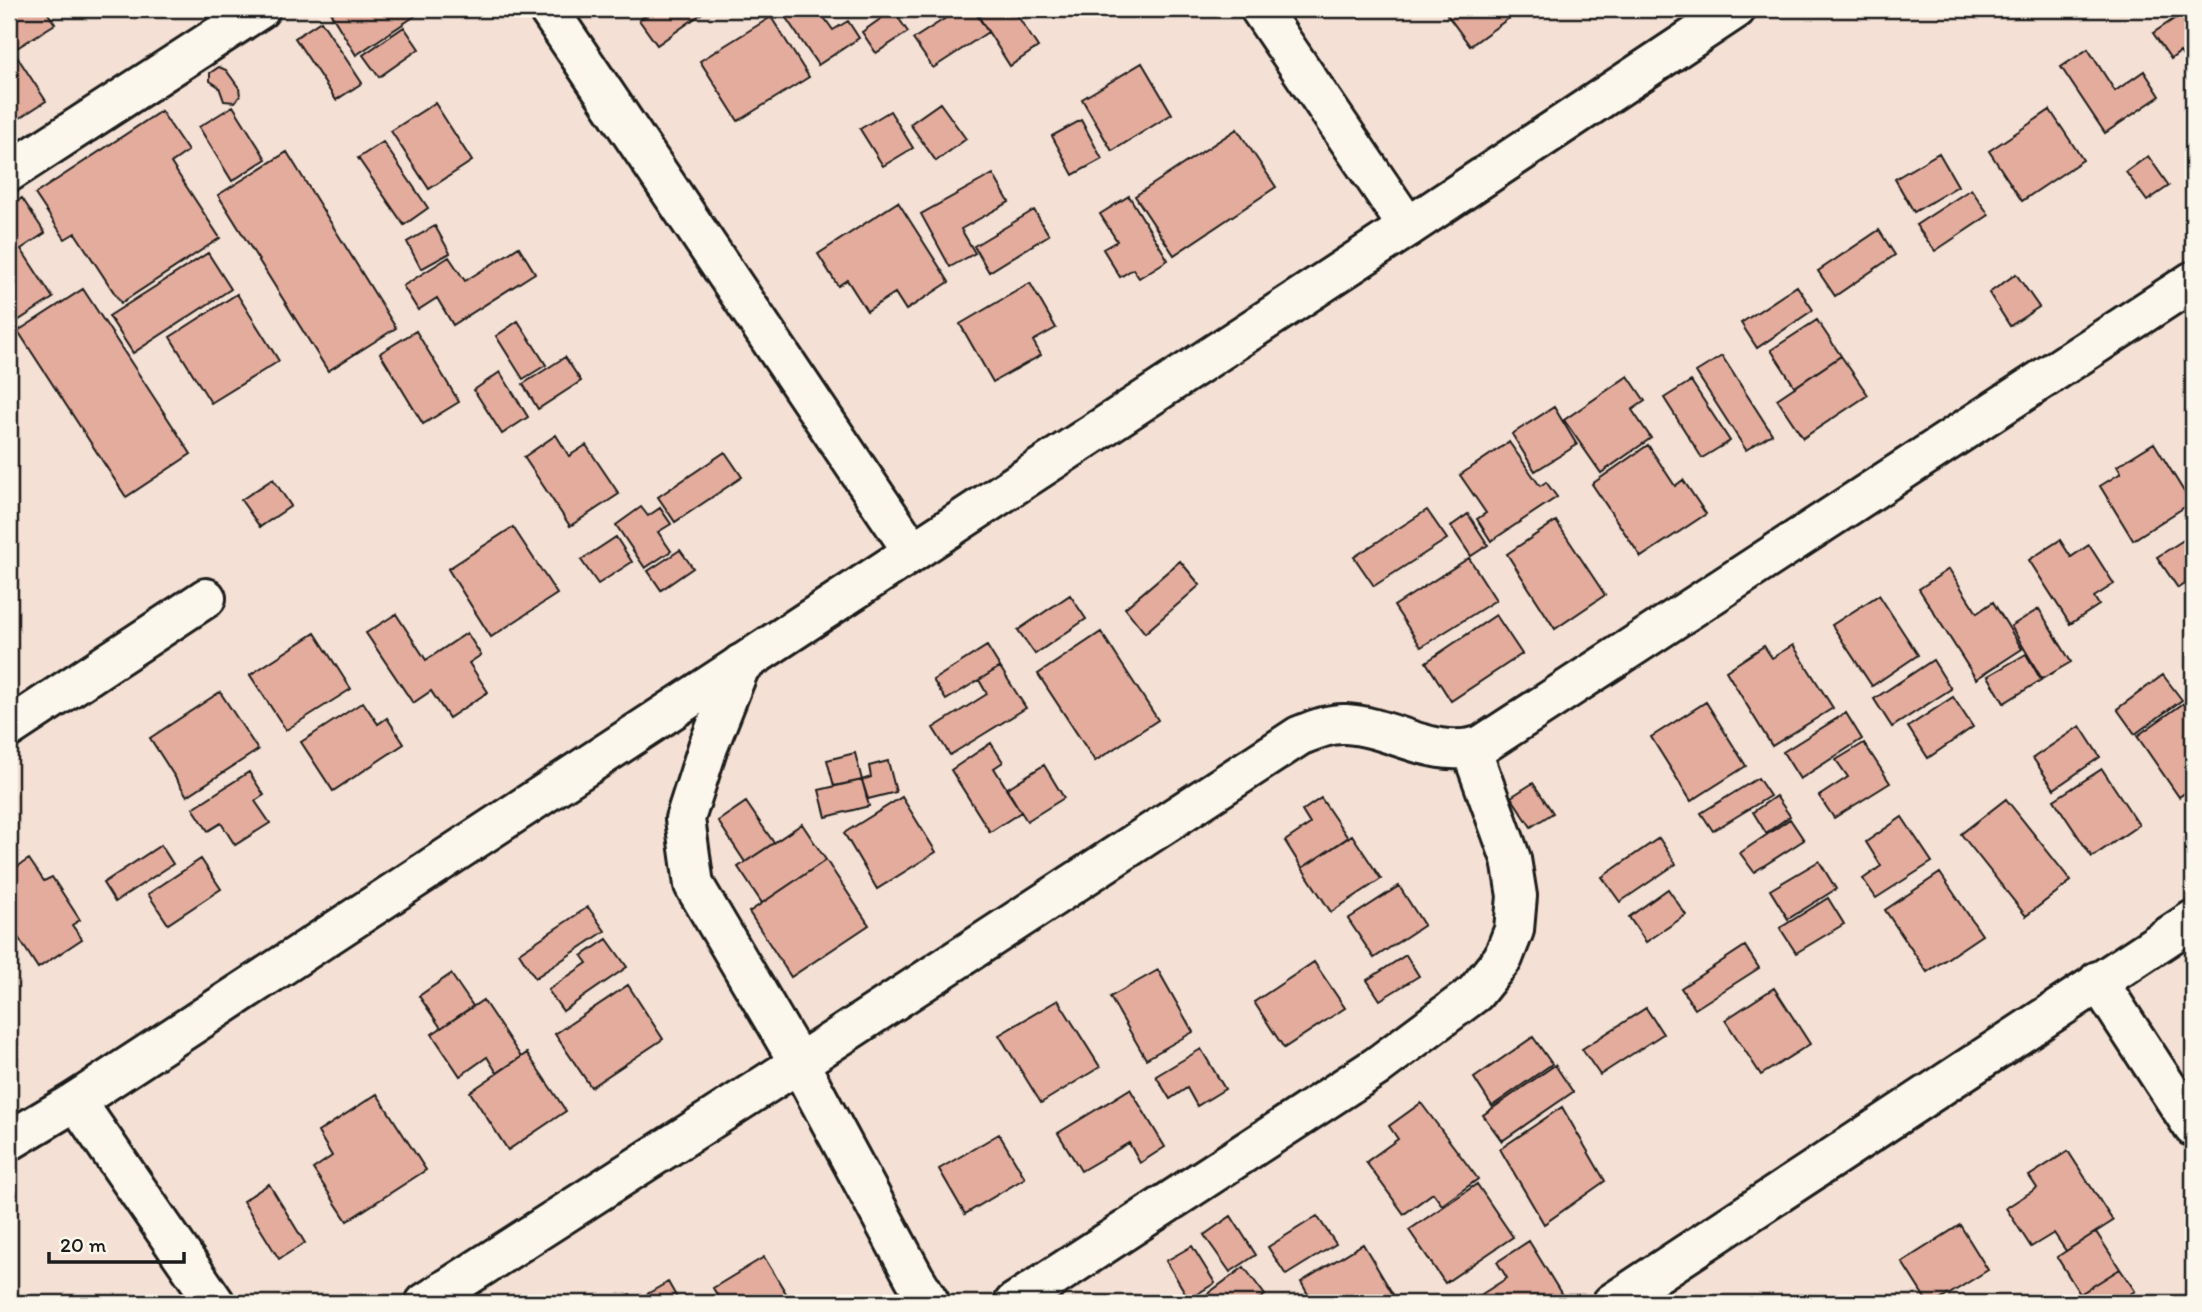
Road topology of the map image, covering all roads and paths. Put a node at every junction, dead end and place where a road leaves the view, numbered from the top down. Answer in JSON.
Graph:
{"nodes":[{"id":1,"x":260,"y":9,"type":"edge"},
{"id":2,"x":548,"y":9,"type":"edge"},
{"id":3,"x":1260,"y":9,"type":"edge"},
{"id":4,"x":1736,"y":9,"type":"edge"},
{"id":5,"x":9,"y":172,"type":"edge"},
{"id":6,"x":1408,"y":227,"type":"junction"},
{"id":7,"x":2190,"y":291,"type":"edge"},
{"id":8,"x":913,"y":552,"type":"junction"},
{"id":9,"x":206,"y":598,"type":"dead end"},
{"id":10,"x":741,"y":664,"type":"junction"},
{"id":11,"x":9,"y":727,"type":"edge"},
{"id":12,"x":1471,"y":748,"type":"junction"},
{"id":13,"x":2193,"y":920,"type":"edge"},
{"id":14,"x":2098,"y":981,"type":"junction"},
{"id":15,"x":799,"y":1063,"type":"junction"},
{"id":16,"x":76,"y":1101,"type":"junction"},
{"id":17,"x":2193,"y":1127,"type":"edge"},
{"id":18,"x":9,"y":1141,"type":"edge"},
{"id":19,"x":215,"y":1303,"type":"edge"},
{"id":20,"x":425,"y":1303,"type":"edge"},
{"id":21,"x":930,"y":1303,"type":"edge"},
{"id":22,"x":1014,"y":1303,"type":"edge"},
{"id":23,"x":1612,"y":1303,"type":"edge"}],
"edges":[{"from":1,"to":5,"type":"street"},
{"from":2,"to":8,"type":"street"},
{"from":3,"to":6,"type":"street"},
{"from":4,"to":6,"type":"street"},
{"from":6,"to":8,"type":"street"},
{"from":7,"to":12,"type":"street"},
{"from":8,"to":10,"type":"street"},
{"from":9,"to":11,"type":"street"},
{"from":10,"to":15,"type":"street"},
{"from":10,"to":16,"type":"street"},
{"from":12,"to":15,"type":"street"},
{"from":12,"to":22,"type":"street"},
{"from":13,"to":14,"type":"street"},
{"from":14,"to":17,"type":"street"},
{"from":14,"to":23,"type":"street"},
{"from":15,"to":20,"type":"street"},
{"from":15,"to":21,"type":"street"},
{"from":16,"to":18,"type":"street"},
{"from":16,"to":19,"type":"street"}]}
